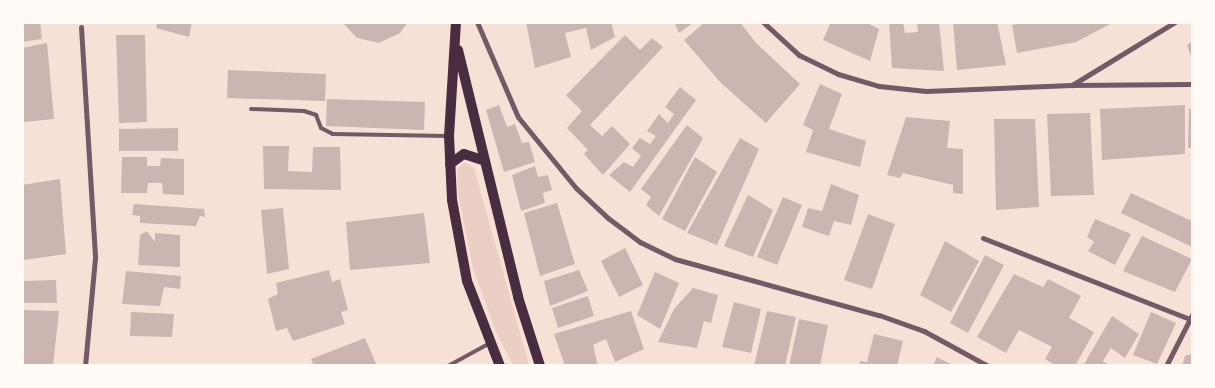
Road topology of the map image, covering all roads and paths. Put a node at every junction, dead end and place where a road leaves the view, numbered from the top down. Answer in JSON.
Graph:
{"nodes":[{"id":1,"x":456,"y":22,"type":"edge"},
{"id":2,"x":478,"y":22,"type":"edge"},
{"id":3,"x":763,"y":22,"type":"edge"},
{"id":4,"x":1174,"y":22,"type":"edge"},
{"id":5,"x":81,"y":27,"type":"dead end"},
{"id":6,"x":455,"y":37,"type":"junction"},
{"id":7,"x":1192,"y":84,"type":"edge"},
{"id":8,"x":1072,"y":85,"type":"junction"},
{"id":9,"x":252,"y":109,"type":"dead end"},
{"id":10,"x":450,"y":136,"type":"junction"},
{"id":11,"x":483,"y":160,"type":"junction"},
{"id":12,"x":450,"y":164,"type":"junction"},
{"id":13,"x":983,"y":238,"type":"dead end"},
{"id":14,"x":1191,"y":317,"type":"edge"},
{"id":15,"x":490,"y":344,"type":"junction"},
{"id":16,"x":85,"y":366,"type":"edge"},
{"id":17,"x":448,"y":366,"type":"edge"},
{"id":18,"x":500,"y":366,"type":"edge"},
{"id":19,"x":540,"y":366,"type":"edge"},
{"id":20,"x":988,"y":366,"type":"edge"},
{"id":21,"x":1166,"y":366,"type":"edge"}],
"edges":[{"from":1,"to":6,"type":"main road"},
{"from":2,"to":20,"type":"street"},
{"from":3,"to":8,"type":"street"},
{"from":4,"to":8,"type":"street"},
{"from":5,"to":16,"type":"street"},
{"from":6,"to":10,"type":"main road"},
{"from":6,"to":11,"type":"main road"},
{"from":7,"to":8,"type":"street"},
{"from":9,"to":10,"type":"lane"},
{"from":10,"to":12,"type":"main road"},
{"from":11,"to":12,"type":"main road"},
{"from":11,"to":19,"type":"main road"},
{"from":12,"to":15,"type":"main road"},
{"from":13,"to":14,"type":"street"},
{"from":14,"to":21,"type":"street"},
{"from":15,"to":17,"type":"lane"},
{"from":15,"to":18,"type":"main road"}]}
